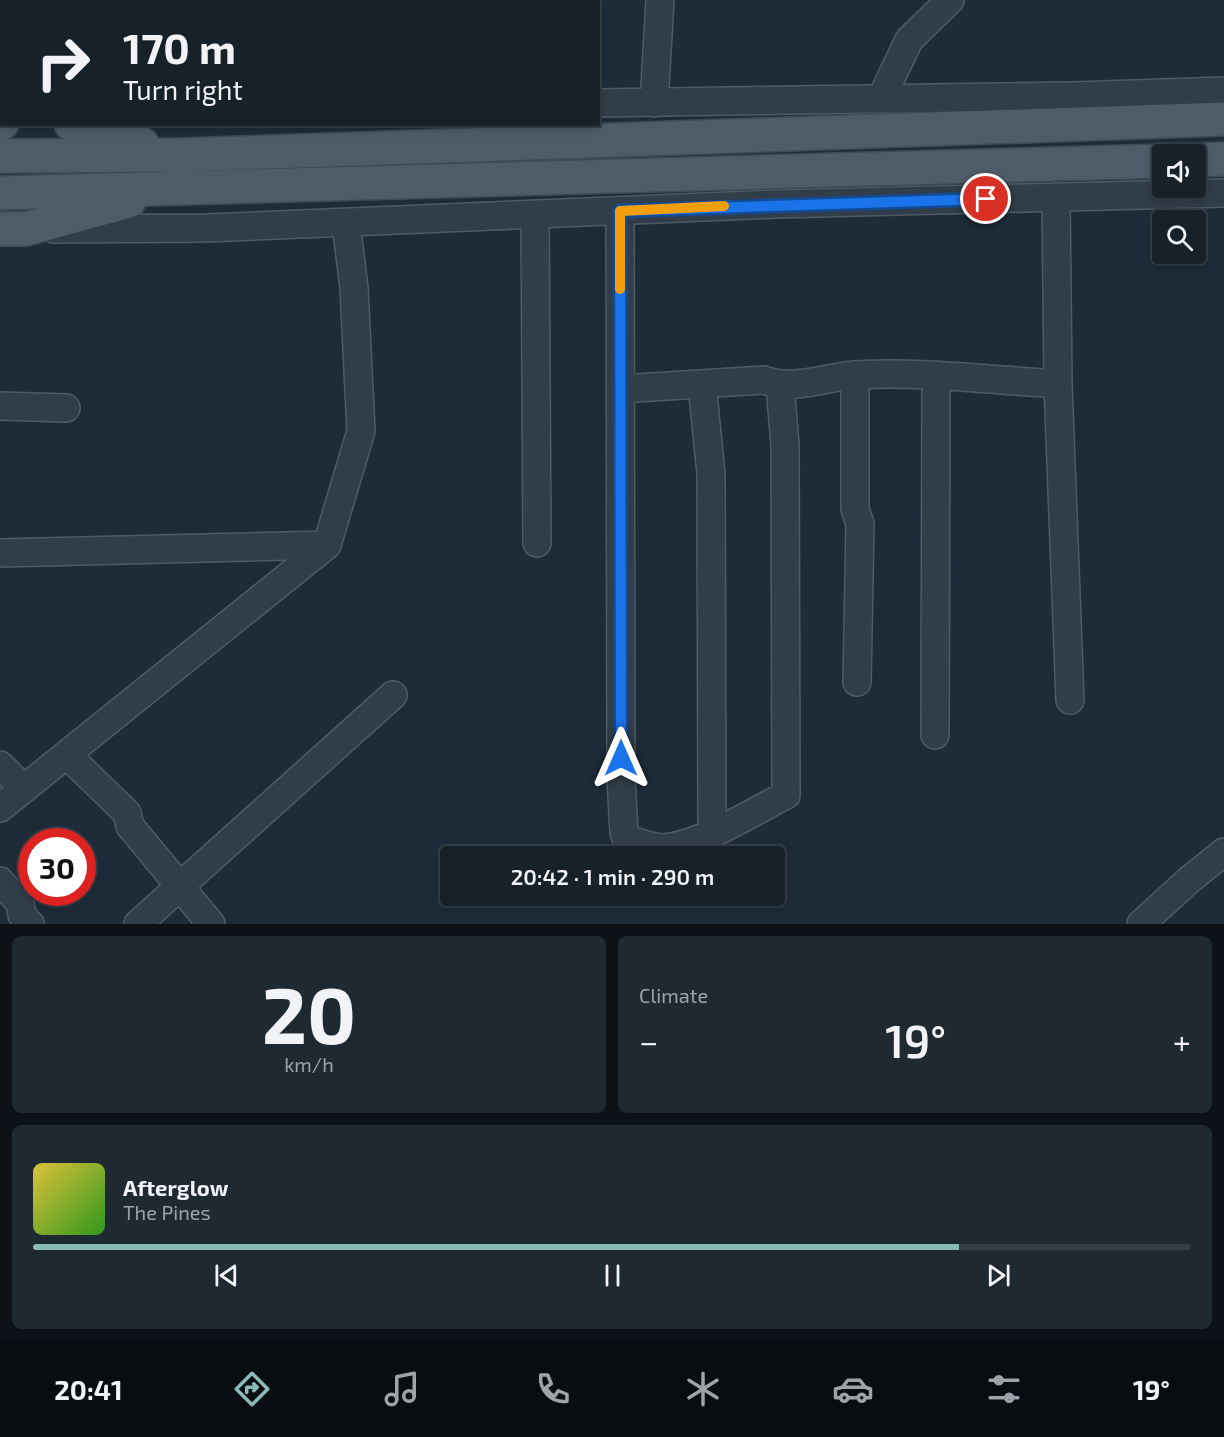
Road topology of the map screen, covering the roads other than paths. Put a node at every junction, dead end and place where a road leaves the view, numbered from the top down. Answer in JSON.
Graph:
{"nodes":[{"id":1,"x":660,"y":0,"type":"edge"},
{"id":2,"x":950,"y":0,"type":"edge"},
{"id":3,"x":1224,"y":91,"type":"edge"},
{"id":4,"x":881,"y":99,"type":"junction"},
{"id":5,"x":600,"y":103,"type":"edge"},
{"id":6,"x":654,"y":103,"type":"junction"},
{"id":7,"x":1224,"y":120,"type":"edge"},
{"id":8,"x":78,"y":126,"type":"edge"},
{"id":9,"x":181,"y":155,"type":"junction"},
{"id":10,"x":0,"y":156,"type":"edge"},
{"id":11,"x":1224,"y":159,"type":"edge"},
{"id":12,"x":1206,"y":160,"type":"edge"},
{"id":13,"x":1152,"y":161,"type":"edge"},
{"id":14,"x":177,"y":188,"type":"junction"},
{"id":15,"x":0,"y":193,"type":"edge"},
{"id":16,"x":1224,"y":193,"type":"edge"},
{"id":17,"x":1056,"y":197,"type":"junction"},
{"id":18,"x":620,"y":211,"type":"junction"},
{"id":19,"x":535,"y":215,"type":"junction"},
{"id":20,"x":346,"y":223,"type":"junction"},
{"id":21,"x":13,"y":229,"type":"edge"},
{"id":22,"x":855,"y":375,"type":"junction"},
{"id":23,"x":936,"y":376,"type":"junction"},
{"id":24,"x":702,"y":384,"type":"junction"},
{"id":25,"x":1058,"y":384,"type":"junction"},
{"id":26,"x":780,"y":386,"type":"junction"},
{"id":27,"x":620,"y":389,"type":"junction"},
{"id":28,"x":0,"y":406,"type":"edge"},
{"id":29,"x":66,"y":408,"type":"dead end"},
{"id":30,"x":537,"y":543,"type":"dead end"},
{"id":31,"x":327,"y":545,"type":"junction"},
{"id":32,"x":0,"y":553,"type":"edge"},
{"id":33,"x":857,"y":682,"type":"dead end"},
{"id":34,"x":393,"y":695,"type":"dead end"},
{"id":35,"x":1070,"y":700,"type":"dead end"},
{"id":36,"x":935,"y":735,"type":"dead end"},
{"id":37,"x":67,"y":755,"type":"junction"},
{"id":38,"x":0,"y":765,"type":"edge"},
{"id":39,"x":24,"y":789,"type":"junction"},
{"id":40,"x":0,"y":808,"type":"edge"},
{"id":41,"x":712,"y":834,"type":"junction"},
{"id":42,"x":1224,"y":852,"type":"edge"},
{"id":43,"x":0,"y":881,"type":"edge"},
{"id":44,"x":180,"y":885,"type":"junction"},
{"id":45,"x":1152,"y":920,"type":"edge"},
{"id":46,"x":21,"y":921,"type":"edge"},
{"id":47,"x":138,"y":924,"type":"edge"},
{"id":48,"x":211,"y":924,"type":"edge"}],
"edges":[{"from":1,"to":6,"type":"street"},
{"from":2,"to":4,"type":"street"},
{"from":3,"to":4,"type":"street"},
{"from":4,"to":6,"type":"street"},
{"from":5,"to":6,"type":"street"},
{"from":7,"to":9,"type":"main road"},
{"from":8,"to":9,"type":"main road"},
{"from":9,"to":10,"type":"main road"},
{"from":11,"to":12,"type":"main road"},
{"from":13,"to":14,"type":"main road"},
{"from":14,"to":15,"type":"main road"},
{"from":14,"to":21,"type":"main road"},
{"from":16,"to":17,"type":"street"},
{"from":17,"to":18,"type":"street"},
{"from":17,"to":25,"type":"street"},
{"from":18,"to":19,"type":"street"},
{"from":18,"to":27,"type":"street"},
{"from":19,"to":20,"type":"street"},
{"from":19,"to":30,"type":"street"},
{"from":20,"to":21,"type":"street"},
{"from":20,"to":31,"type":"street"},
{"from":22,"to":23,"type":"street"},
{"from":22,"to":26,"type":"street"},
{"from":22,"to":33,"type":"street"},
{"from":23,"to":25,"type":"street"},
{"from":23,"to":36,"type":"street"},
{"from":24,"to":26,"type":"street"},
{"from":24,"to":27,"type":"street"},
{"from":24,"to":41,"type":"street"},
{"from":25,"to":35,"type":"street"},
{"from":26,"to":41,"type":"street"},
{"from":27,"to":41,"type":"street"},
{"from":28,"to":29,"type":"street"},
{"from":31,"to":32,"type":"street"},
{"from":31,"to":37,"type":"street"},
{"from":34,"to":44,"type":"street"},
{"from":37,"to":39,"type":"street"},
{"from":37,"to":44,"type":"street"},
{"from":38,"to":39,"type":"street"},
{"from":39,"to":40,"type":"street"},
{"from":42,"to":45,"type":"street"},
{"from":43,"to":46,"type":"street"},
{"from":44,"to":47,"type":"street"},
{"from":44,"to":48,"type":"street"}]}
